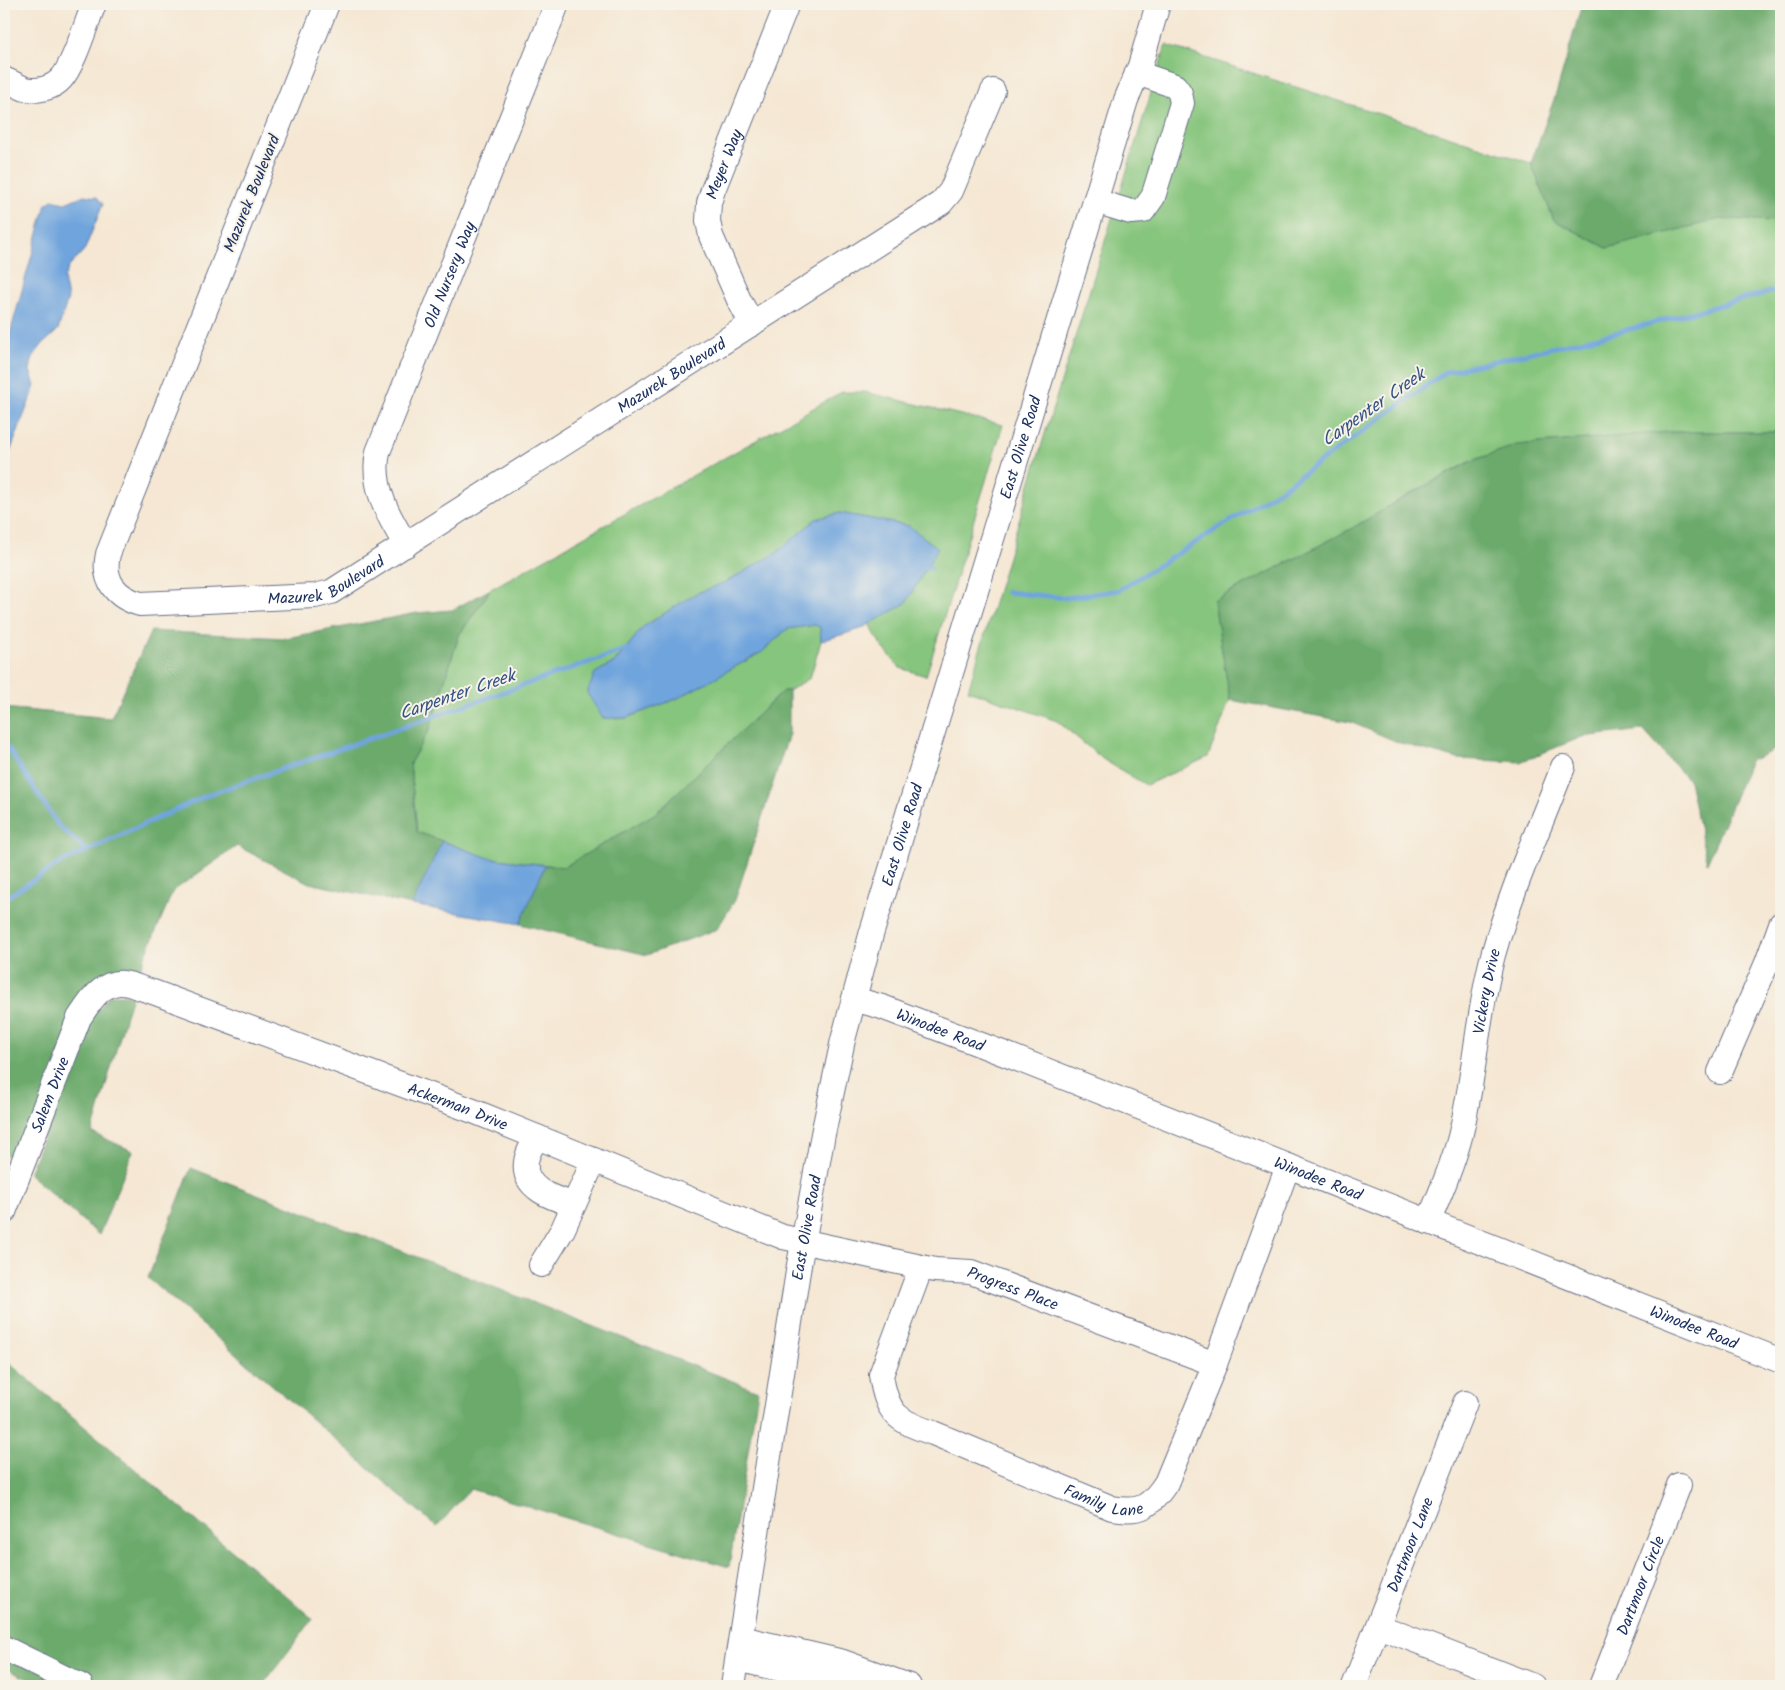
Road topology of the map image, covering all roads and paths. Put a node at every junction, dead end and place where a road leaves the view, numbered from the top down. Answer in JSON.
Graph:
{"nodes":[{"id":1,"x":94,"y":4,"type":"edge"},
{"id":2,"x":327,"y":4,"type":"edge"},
{"id":3,"x":557,"y":4,"type":"edge"},
{"id":4,"x":787,"y":4,"type":"edge"},
{"id":5,"x":1158,"y":4,"type":"edge"},
{"id":6,"x":1137,"y":73,"type":"junction"},
{"id":7,"x":4,"y":79,"type":"edge"},
{"id":8,"x":993,"y":91,"type":"dead end"},
{"id":9,"x":1096,"y":201,"type":"junction"},
{"id":10,"x":752,"y":324,"type":"junction"},
{"id":11,"x":406,"y":545,"type":"junction"},
{"id":12,"x":1563,"y":767,"type":"dead end"},
{"id":13,"x":1781,"y":924,"type":"edge"},
{"id":14,"x":108,"y":986,"type":"joint"},
{"id":15,"x":854,"y":999,"type":"junction"},
{"id":16,"x":1720,"y":1072,"type":"dead end"},
{"id":17,"x":537,"y":1137,"type":"junction"},
{"id":18,"x":594,"y":1160,"type":"junction"},
{"id":19,"x":1288,"y":1166,"type":"junction"},
{"id":20,"x":574,"y":1204,"type":"junction"},
{"id":21,"x":4,"y":1212,"type":"edge"},
{"id":22,"x":1428,"y":1222,"type":"junction"},
{"id":23,"x":803,"y":1242,"type":"junction"},
{"id":24,"x":541,"y":1265,"type":"dead end"},
{"id":25,"x":921,"y":1267,"type":"junction"},
{"id":26,"x":1781,"y":1360,"type":"edge"},
{"id":27,"x":1214,"y":1364,"type":"junction"},
{"id":28,"x":1465,"y":1403,"type":"dead end"},
{"id":29,"x":1678,"y":1485,"type":"dead end"},
{"id":30,"x":1378,"y":1626,"type":"junction"},
{"id":31,"x":4,"y":1648,"type":"edge"},
{"id":32,"x":739,"y":1648,"type":"junction"},
{"id":33,"x":902,"y":1685,"type":"edge"},
{"id":34,"x":81,"y":1686,"type":"edge"},
{"id":35,"x":733,"y":1686,"type":"edge"},
{"id":36,"x":849,"y":1686,"type":"edge"},
{"id":37,"x":1354,"y":1686,"type":"edge"},
{"id":38,"x":1533,"y":1686,"type":"edge"},
{"id":39,"x":1601,"y":1686,"type":"edge"}],
"edges":[{"from":1,"to":7,"type":"street"},
{"from":2,"to":11,"type":"street","name":"Mazurek Boulevard"},
{"from":3,"to":11,"type":"street","name":"Old Nursery Way"},
{"from":4,"to":10,"type":"street","name":"Meyer Way"},
{"from":5,"to":6,"type":"street","name":"East Olive Road"},
{"from":6,"to":9,"type":"street","name":"East Olive Road"},
{"from":6,"to":9,"type":"street"},
{"from":8,"to":10,"type":"street","name":"Mazurek Boulevard"},
{"from":9,"to":15,"type":"street","name":"East Olive Road"},
{"from":10,"to":11,"type":"street","name":"Mazurek Boulevard"},
{"from":12,"to":22,"type":"street","name":"Vickery Drive"},
{"from":13,"to":16,"type":"street"},
{"from":14,"to":17,"type":"street","name":"Ackerman Drive"},
{"from":14,"to":21,"type":"street","name":"Salem Drive"},
{"from":15,"to":19,"type":"street","name":"Winodee Road"},
{"from":15,"to":23,"type":"street","name":"East Olive Road"},
{"from":17,"to":18,"type":"street","name":"Ackerman Drive"},
{"from":17,"to":20,"type":"street"},
{"from":18,"to":20,"type":"street"},
{"from":18,"to":23,"type":"street","name":"Ackerman Drive"},
{"from":19,"to":22,"type":"street","name":"Winodee Road"},
{"from":19,"to":27,"type":"street","name":"Family Lane"},
{"from":20,"to":24,"type":"street"},
{"from":22,"to":26,"type":"street","name":"Winodee Road"},
{"from":23,"to":25,"type":"street","name":"Progress Place"},
{"from":23,"to":32,"type":"street","name":"East Olive Road"},
{"from":25,"to":27,"type":"street","name":"Progress Place"},
{"from":25,"to":27,"type":"street","name":"Family Lane"},
{"from":28,"to":30,"type":"street","name":"Dartmoor Lane"},
{"from":29,"to":39,"type":"street","name":"Dartmoor Circle"},
{"from":30,"to":37,"type":"street","name":"Dartmoor Lane"},
{"from":30,"to":38,"type":"street"},
{"from":31,"to":34,"type":"street"},
{"from":32,"to":33,"type":"street"},
{"from":32,"to":35,"type":"street","name":"East Olive Road"},
{"from":32,"to":36,"type":"street"}]}
